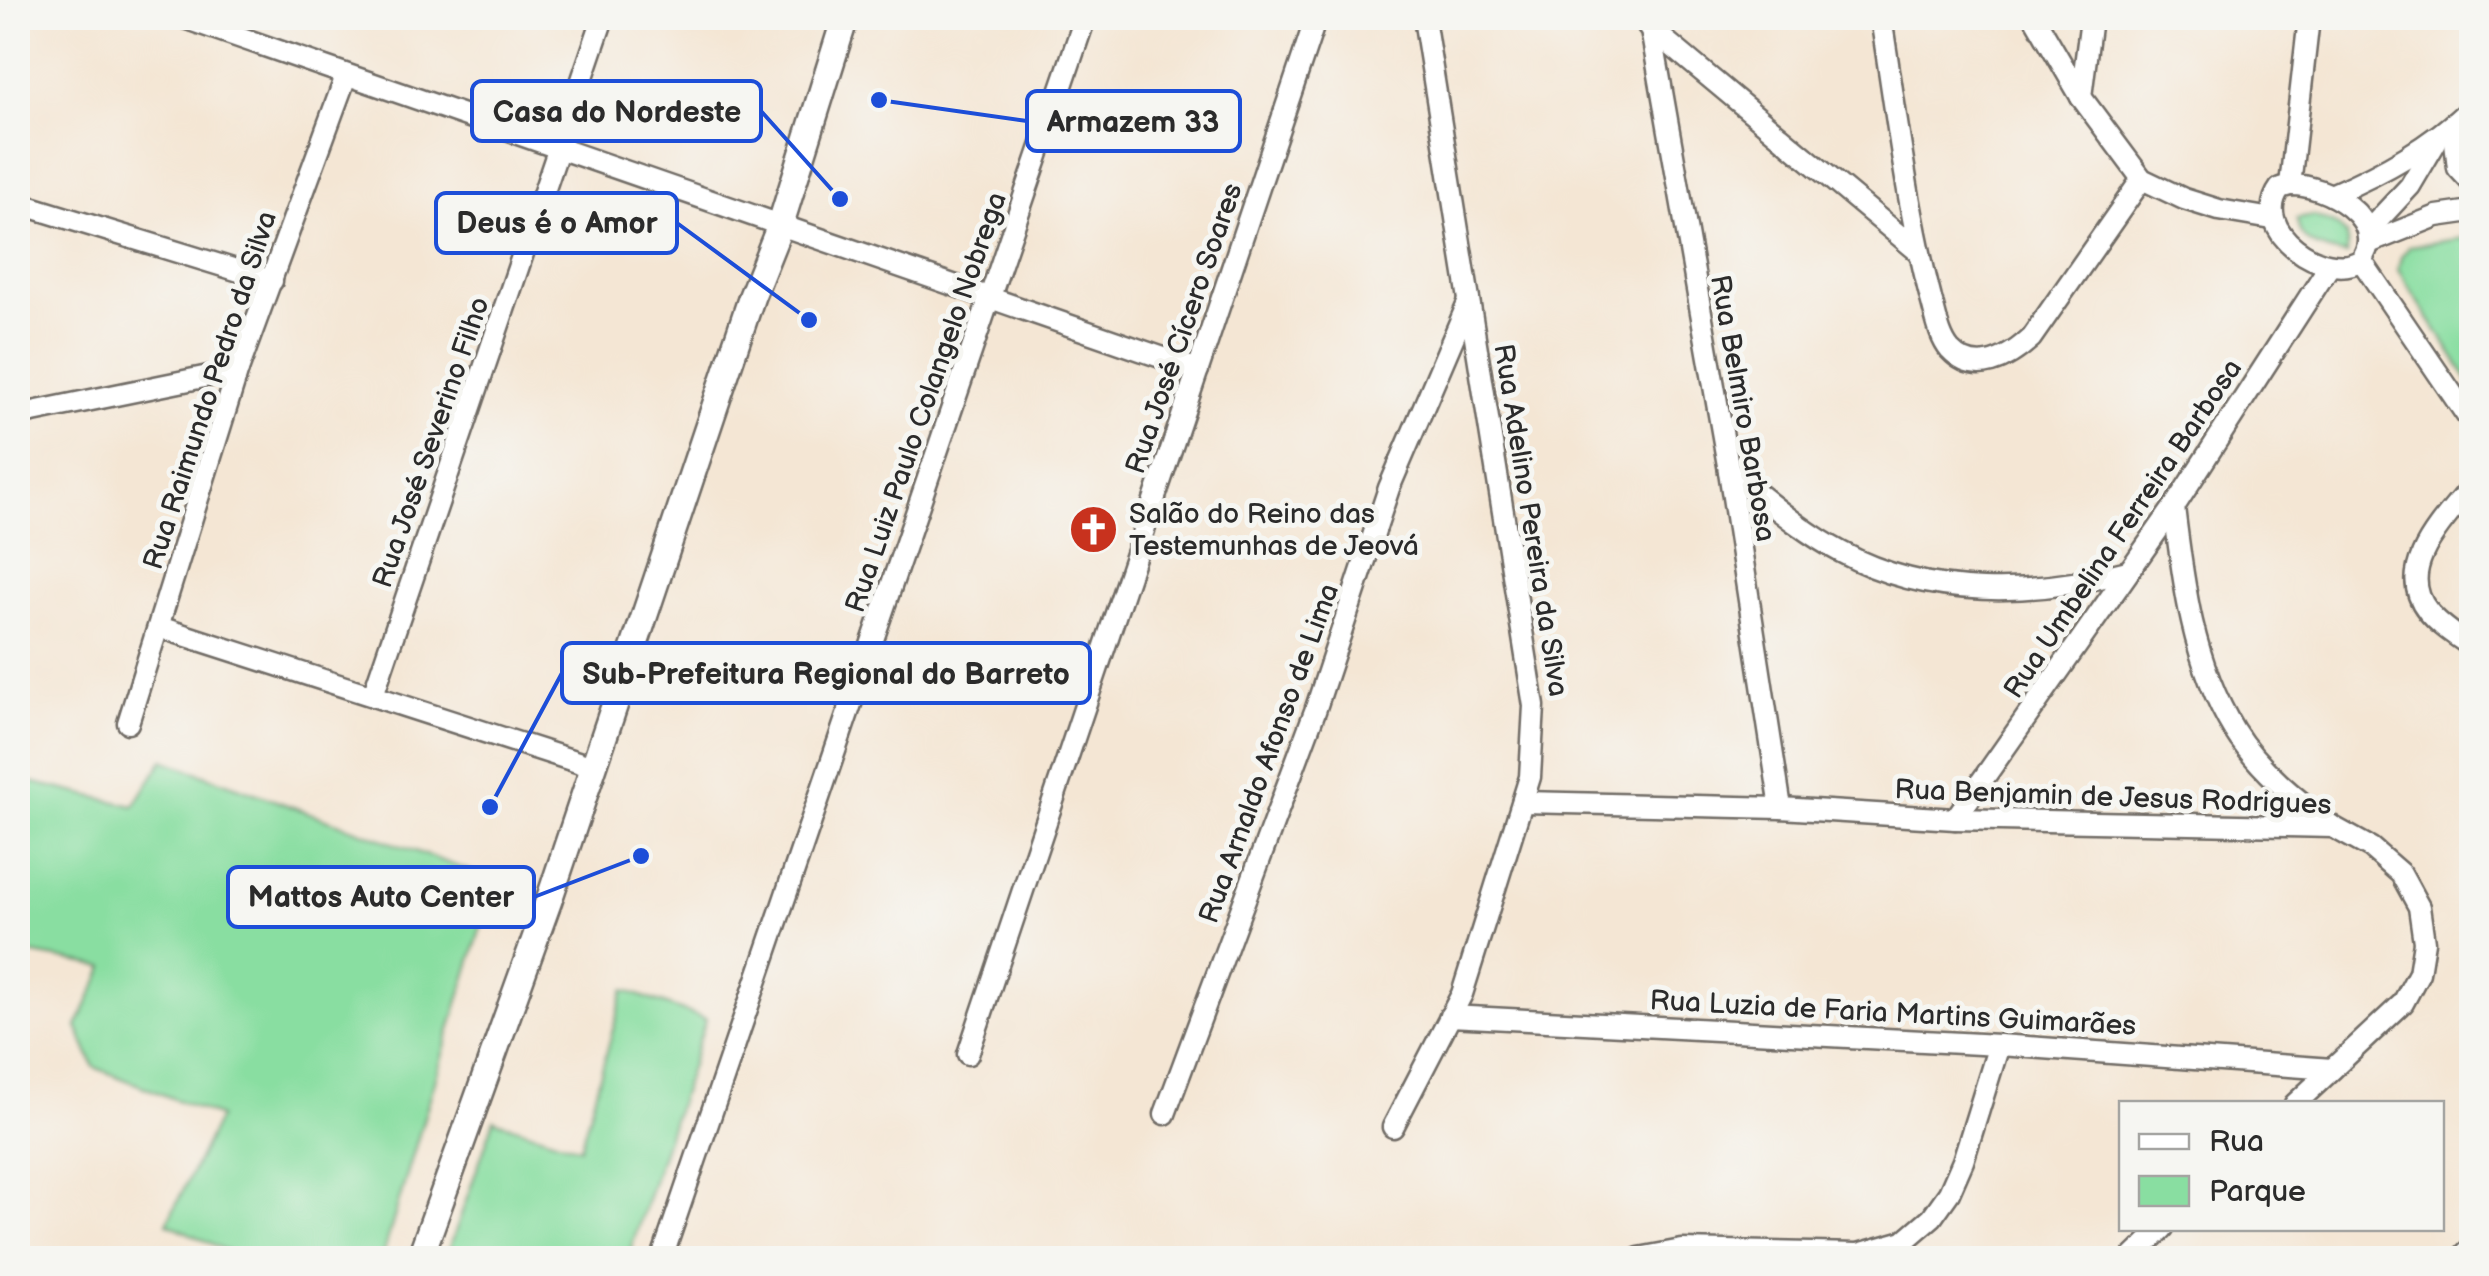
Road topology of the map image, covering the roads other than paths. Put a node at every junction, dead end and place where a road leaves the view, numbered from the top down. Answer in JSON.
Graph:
{"nodes":[{"id":1,"x":184,"y":18,"type":"edge"},
{"id":2,"x":603,"y":18,"type":"edge"},
{"id":3,"x":845,"y":18,"type":"edge"},
{"id":4,"x":1085,"y":18,"type":"edge"},
{"id":5,"x":1316,"y":18,"type":"edge"},
{"id":6,"x":1424,"y":18,"type":"edge"},
{"id":7,"x":1881,"y":18,"type":"edge"},
{"id":8,"x":2035,"y":18,"type":"edge"},
{"id":9,"x":2091,"y":18,"type":"edge"},
{"id":10,"x":2309,"y":18,"type":"edge"},
{"id":11,"x":1646,"y":21,"type":"edge"},
{"id":12,"x":346,"y":76,"type":"junction"},
{"id":13,"x":2081,"y":96,"type":"junction"},
{"id":14,"x":2472,"y":107,"type":"edge"},
{"id":15,"x":2446,"y":131,"type":"junction"},
{"id":16,"x":558,"y":150,"type":"junction"},
{"id":17,"x":2142,"y":179,"type":"junction"},
{"id":18,"x":2472,"y":183,"type":"edge"},
{"id":19,"x":2290,"y":185,"type":"junction"},
{"id":20,"x":2331,"y":195,"type":"junction"},
{"id":21,"x":18,"y":203,"type":"edge"},
{"id":22,"x":2472,"y":211,"type":"edge"},
{"id":23,"x":2272,"y":219,"type":"junction"},
{"id":24,"x":780,"y":226,"type":"junction"},
{"id":25,"x":2366,"y":245,"type":"junction"},
{"id":26,"x":1918,"y":252,"type":"junction"},
{"id":27,"x":2330,"y":266,"type":"junction"},
{"id":28,"x":272,"y":281,"type":"junction"},
{"id":29,"x":988,"y":298,"type":"junction"},
{"id":30,"x":1470,"y":300,"type":"junction"},
{"id":31,"x":238,"y":370,"type":"junction"},
{"id":32,"x":1198,"y":370,"type":"junction"},
{"id":33,"x":18,"y":414,"type":"edge"},
{"id":34,"x":2472,"y":423,"type":"edge"},
{"id":35,"x":1729,"y":470,"type":"junction"},
{"id":36,"x":2472,"y":486,"type":"edge"},
{"id":37,"x":2174,"y":507,"type":"junction"},
{"id":38,"x":2128,"y":571,"type":"junction"},
{"id":39,"x":159,"y":628,"type":"junction"},
{"id":40,"x":2472,"y":647,"type":"edge"},
{"id":41,"x":373,"y":695,"type":"junction"},
{"id":42,"x":128,"y":723,"type":"dead end"},
{"id":43,"x":593,"y":767,"type":"junction"},
{"id":44,"x":1523,"y":802,"type":"junction"},
{"id":45,"x":1781,"y":808,"type":"junction"},
{"id":46,"x":1955,"y":819,"type":"junction"},
{"id":47,"x":2333,"y":828,"type":"junction"},
{"id":48,"x":1450,"y":1016,"type":"junction"},
{"id":49,"x":1999,"y":1045,"type":"junction"},
{"id":50,"x":968,"y":1054,"type":"dead end"},
{"id":51,"x":2332,"y":1069,"type":"junction"},
{"id":52,"x":2298,"y":1101,"type":"edge"},
{"id":53,"x":1165,"y":1114,"type":"dead end"},
{"id":54,"x":1392,"y":1127,"type":"dead end"},
{"id":55,"x":2160,"y":1231,"type":"edge"},
{"id":56,"x":2472,"y":1247,"type":"edge"},
{"id":57,"x":420,"y":1258,"type":"edge"},
{"id":58,"x":662,"y":1258,"type":"edge"},
{"id":59,"x":1639,"y":1258,"type":"edge"},
{"id":60,"x":2132,"y":1258,"type":"edge"},
{"id":61,"x":2461,"y":1258,"type":"edge"}],
"edges":[{"from":1,"to":12,"type":"street"},
{"from":2,"to":16,"type":"street","name":"Rua José Severino Filho"},
{"from":3,"to":24,"type":"street"},
{"from":4,"to":29,"type":"street","name":"Rua Luiz Paulo Colangelo Nobrega"},
{"from":5,"to":32,"type":"street","name":"Rua José Cícero Soares"},
{"from":6,"to":30,"type":"street","name":"Rua Adelino Pereira da Silva"},
{"from":7,"to":26,"type":"street"},
{"from":8,"to":13,"type":"street"},
{"from":9,"to":13,"type":"street"},
{"from":10,"to":19,"type":"street"},
{"from":11,"to":26,"type":"street"},
{"from":11,"to":35,"type":"street","name":"Rua Belmiro Barbosa"},
{"from":12,"to":16,"type":"street"},
{"from":12,"to":28,"type":"street","name":"Rua Raimundo Pedro da Silva"},
{"from":13,"to":17,"type":"street"},
{"from":14,"to":15,"type":"street"},
{"from":15,"to":18,"type":"street"},
{"from":15,"to":20,"type":"street"},
{"from":15,"to":25,"type":"street"},
{"from":16,"to":24,"type":"street"},
{"from":16,"to":41,"type":"street","name":"Rua José Severino Filho"},
{"from":17,"to":23,"type":"street"},
{"from":17,"to":26,"type":"street"},
{"from":19,"to":20,"type":"street"},
{"from":19,"to":23,"type":"street"},
{"from":20,"to":25,"type":"street"},
{"from":21,"to":28,"type":"street"},
{"from":22,"to":25,"type":"street"},
{"from":23,"to":27,"type":"street"},
{"from":24,"to":29,"type":"street"},
{"from":24,"to":43,"type":"street"},
{"from":25,"to":27,"type":"street"},
{"from":25,"to":34,"type":"street"},
{"from":27,"to":37,"type":"street","name":"Rua Umbelina Ferreira Barbosa"},
{"from":28,"to":31,"type":"street","name":"Rua Raimundo Pedro da Silva"},
{"from":29,"to":32,"type":"street"},
{"from":29,"to":58,"type":"street","name":"Rua Luiz Paulo Colangelo Nobrega"},
{"from":30,"to":44,"type":"street","name":"Rua Adelino Pereira da Silva"},
{"from":30,"to":53,"type":"street","name":"Rua Arnaldo Afonso de Lima"},
{"from":31,"to":33,"type":"street"},
{"from":31,"to":39,"type":"street","name":"Rua Raimundo Pedro da Silva"},
{"from":32,"to":50,"type":"street","name":"Rua José Cícero Soares"},
{"from":35,"to":38,"type":"street"},
{"from":35,"to":45,"type":"street","name":"Rua Belmiro Barbosa"},
{"from":36,"to":40,"type":"street"},
{"from":37,"to":38,"type":"street","name":"Rua Umbelina Ferreira Barbosa"},
{"from":37,"to":47,"type":"street"},
{"from":38,"to":46,"type":"street","name":"Rua Umbelina Ferreira Barbosa"},
{"from":39,"to":41,"type":"street"},
{"from":39,"to":42,"type":"street","name":"Rua Raimundo Pedro da Silva"},
{"from":41,"to":43,"type":"street"},
{"from":43,"to":57,"type":"street"},
{"from":44,"to":45,"type":"street","name":"Rua Benjamin de Jesus Rodrigues"},
{"from":44,"to":48,"type":"street","name":"Rua Adelino Pereira da Silva"},
{"from":45,"to":46,"type":"street","name":"Rua Benjamin de Jesus Rodrigues"},
{"from":46,"to":47,"type":"street","name":"Rua Benjamin de Jesus Rodrigues"},
{"from":47,"to":51,"type":"street","name":"Rua Benjamin de Jesus Rodrigues"},
{"from":48,"to":49,"type":"street","name":"Rua Luzia de Faria Martins Guimarães"},
{"from":48,"to":54,"type":"street","name":"Rua Adelino Pereira da Silva"},
{"from":49,"to":51,"type":"street","name":"Rua Luzia de Faria Martins Guimarães"},
{"from":49,"to":59,"type":"street"},
{"from":51,"to":52,"type":"street","name":"Rua Benjamin de Jesus Rodrigues"},
{"from":55,"to":60,"type":"street"},
{"from":56,"to":61,"type":"street"}]}
